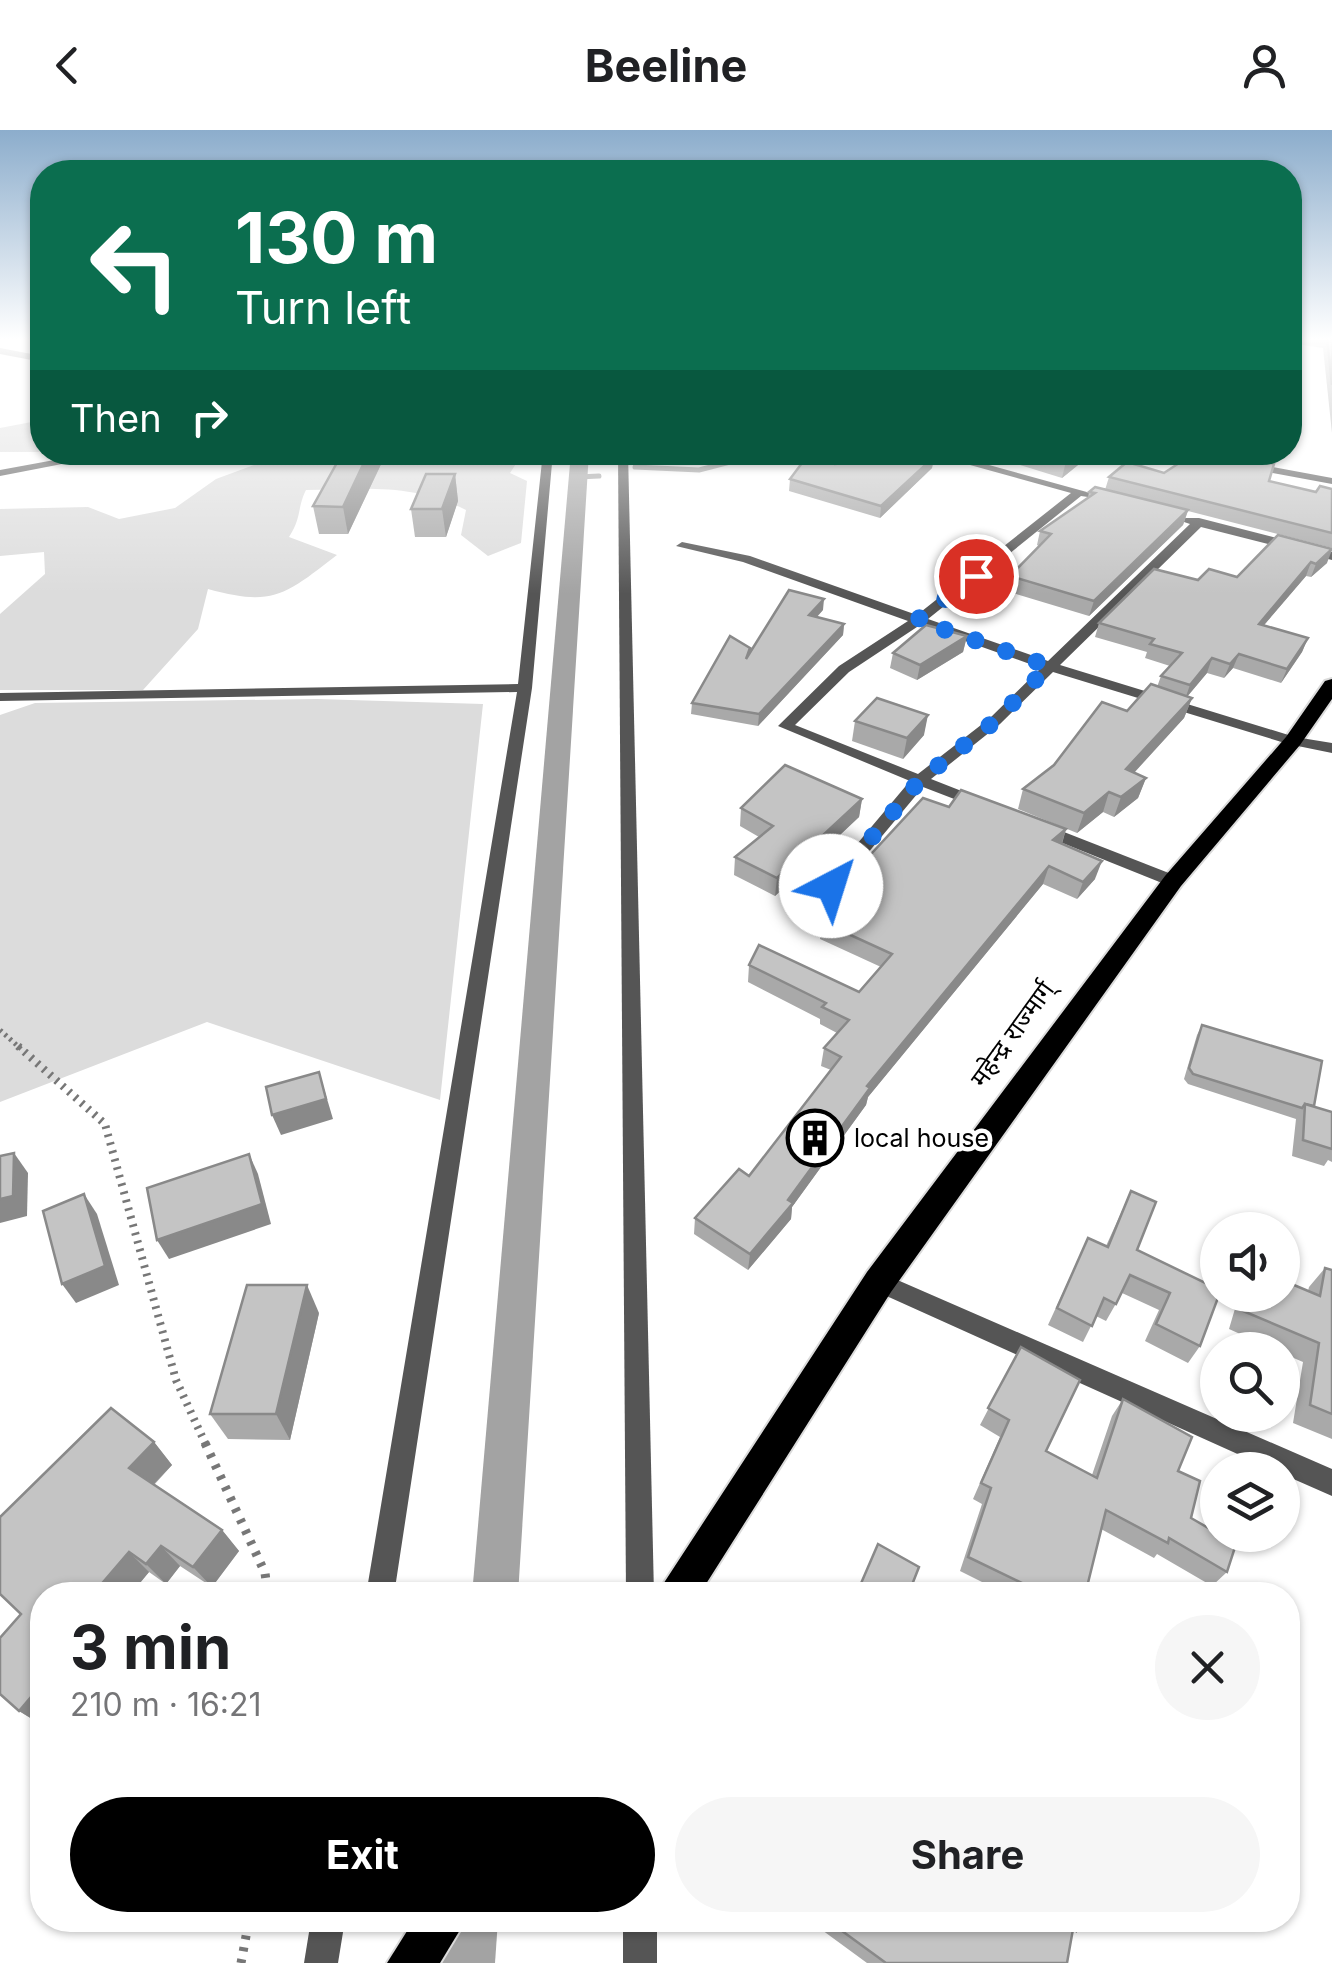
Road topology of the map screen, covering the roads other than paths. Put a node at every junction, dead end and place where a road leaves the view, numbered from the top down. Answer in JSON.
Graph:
{"nodes":[{"id":1,"x":41,"y":465,"type":"edge"},
{"id":2,"x":547,"y":465,"type":"edge"},
{"id":3,"x":623,"y":465,"type":"edge"},
{"id":4,"x":977,"y":465,"type":"edge"},
{"id":5,"x":1237,"y":465,"type":"edge"},
{"id":6,"x":0,"y":472,"type":"edge"},
{"id":7,"x":1332,"y":481,"type":"edge"},
{"id":8,"x":1079,"y":492,"type":"junction"},
{"id":9,"x":1096,"y":496,"type":"edge"},
{"id":10,"x":1182,"y":518,"type":"edge"},
{"id":11,"x":1198,"y":522,"type":"junction"},
{"id":12,"x":682,"y":546,"type":"dead end"},
{"id":13,"x":1332,"y":556,"type":"edge"},
{"id":14,"x":917,"y":620,"type":"junction"},
{"id":15,"x":1049,"y":666,"type":"junction"},
{"id":16,"x":1332,"y":685,"type":"edge"},
{"id":17,"x":525,"y":688,"type":"junction"},
{"id":18,"x":0,"y":697,"type":"edge"},
{"id":19,"x":1292,"y":741,"type":"junction"},
{"id":20,"x":1332,"y":748,"type":"edge"},
{"id":21,"x":920,"y":780,"type":"junction"},
{"id":22,"x":992,"y":808,"type":"edge"},
{"id":23,"x":1029,"y":823,"type":"edge"},
{"id":24,"x":1174,"y":881,"type":"junction"},
{"id":25,"x":831,"y":886,"type":"dead end"},
{"id":26,"x":879,"y":1282,"type":"junction"},
{"id":27,"x":1332,"y":1482,"type":"edge"},
{"id":28,"x":382,"y":1582,"type":"edge"},
{"id":29,"x":640,"y":1582,"type":"edge"},
{"id":30,"x":684,"y":1582,"type":"edge"},
{"id":31,"x":326,"y":1932,"type":"edge"},
{"id":32,"x":434,"y":1932,"type":"edge"},
{"id":33,"x":640,"y":1932,"type":"edge"},
{"id":34,"x":321,"y":1963,"type":"edge"},
{"id":35,"x":411,"y":1963,"type":"edge"},
{"id":36,"x":640,"y":1963,"type":"edge"}],
"edges":[{"from":1,"to":6,"type":"street"},
{"from":2,"to":17,"type":"street"},
{"from":3,"to":29,"type":"street"},
{"from":4,"to":8,"type":"street"},
{"from":5,"to":7,"type":"street"},
{"from":8,"to":9,"type":"street"},
{"from":8,"to":14,"type":"street"},
{"from":10,"to":11,"type":"street"},
{"from":11,"to":13,"type":"street"},
{"from":11,"to":15,"type":"street"},
{"from":12,"to":14,"type":"street"},
{"from":14,"to":15,"type":"street"},
{"from":14,"to":21,"type":"street"},
{"from":15,"to":19,"type":"street"},
{"from":15,"to":21,"type":"street"},
{"from":16,"to":19,"type":"highway","name":"महेन्द्र राज्मार्ग्"},
{"from":17,"to":18,"type":"street"},
{"from":17,"to":28,"type":"street"},
{"from":19,"to":20,"type":"street"},
{"from":19,"to":24,"type":"highway","name":"महेन्द्र राज्मार्ग्"},
{"from":21,"to":22,"type":"street"},
{"from":21,"to":25,"type":"street"},
{"from":23,"to":24,"type":"street"},
{"from":24,"to":26,"type":"highway","name":"महेन्द्र राज्मार्ग्"},
{"from":26,"to":27,"type":"street"},
{"from":26,"to":30,"type":"highway","name":"महेन्द्र राज्मार्ग्"},
{"from":31,"to":34,"type":"street"},
{"from":32,"to":35,"type":"highway"},
{"from":33,"to":36,"type":"street"}]}
